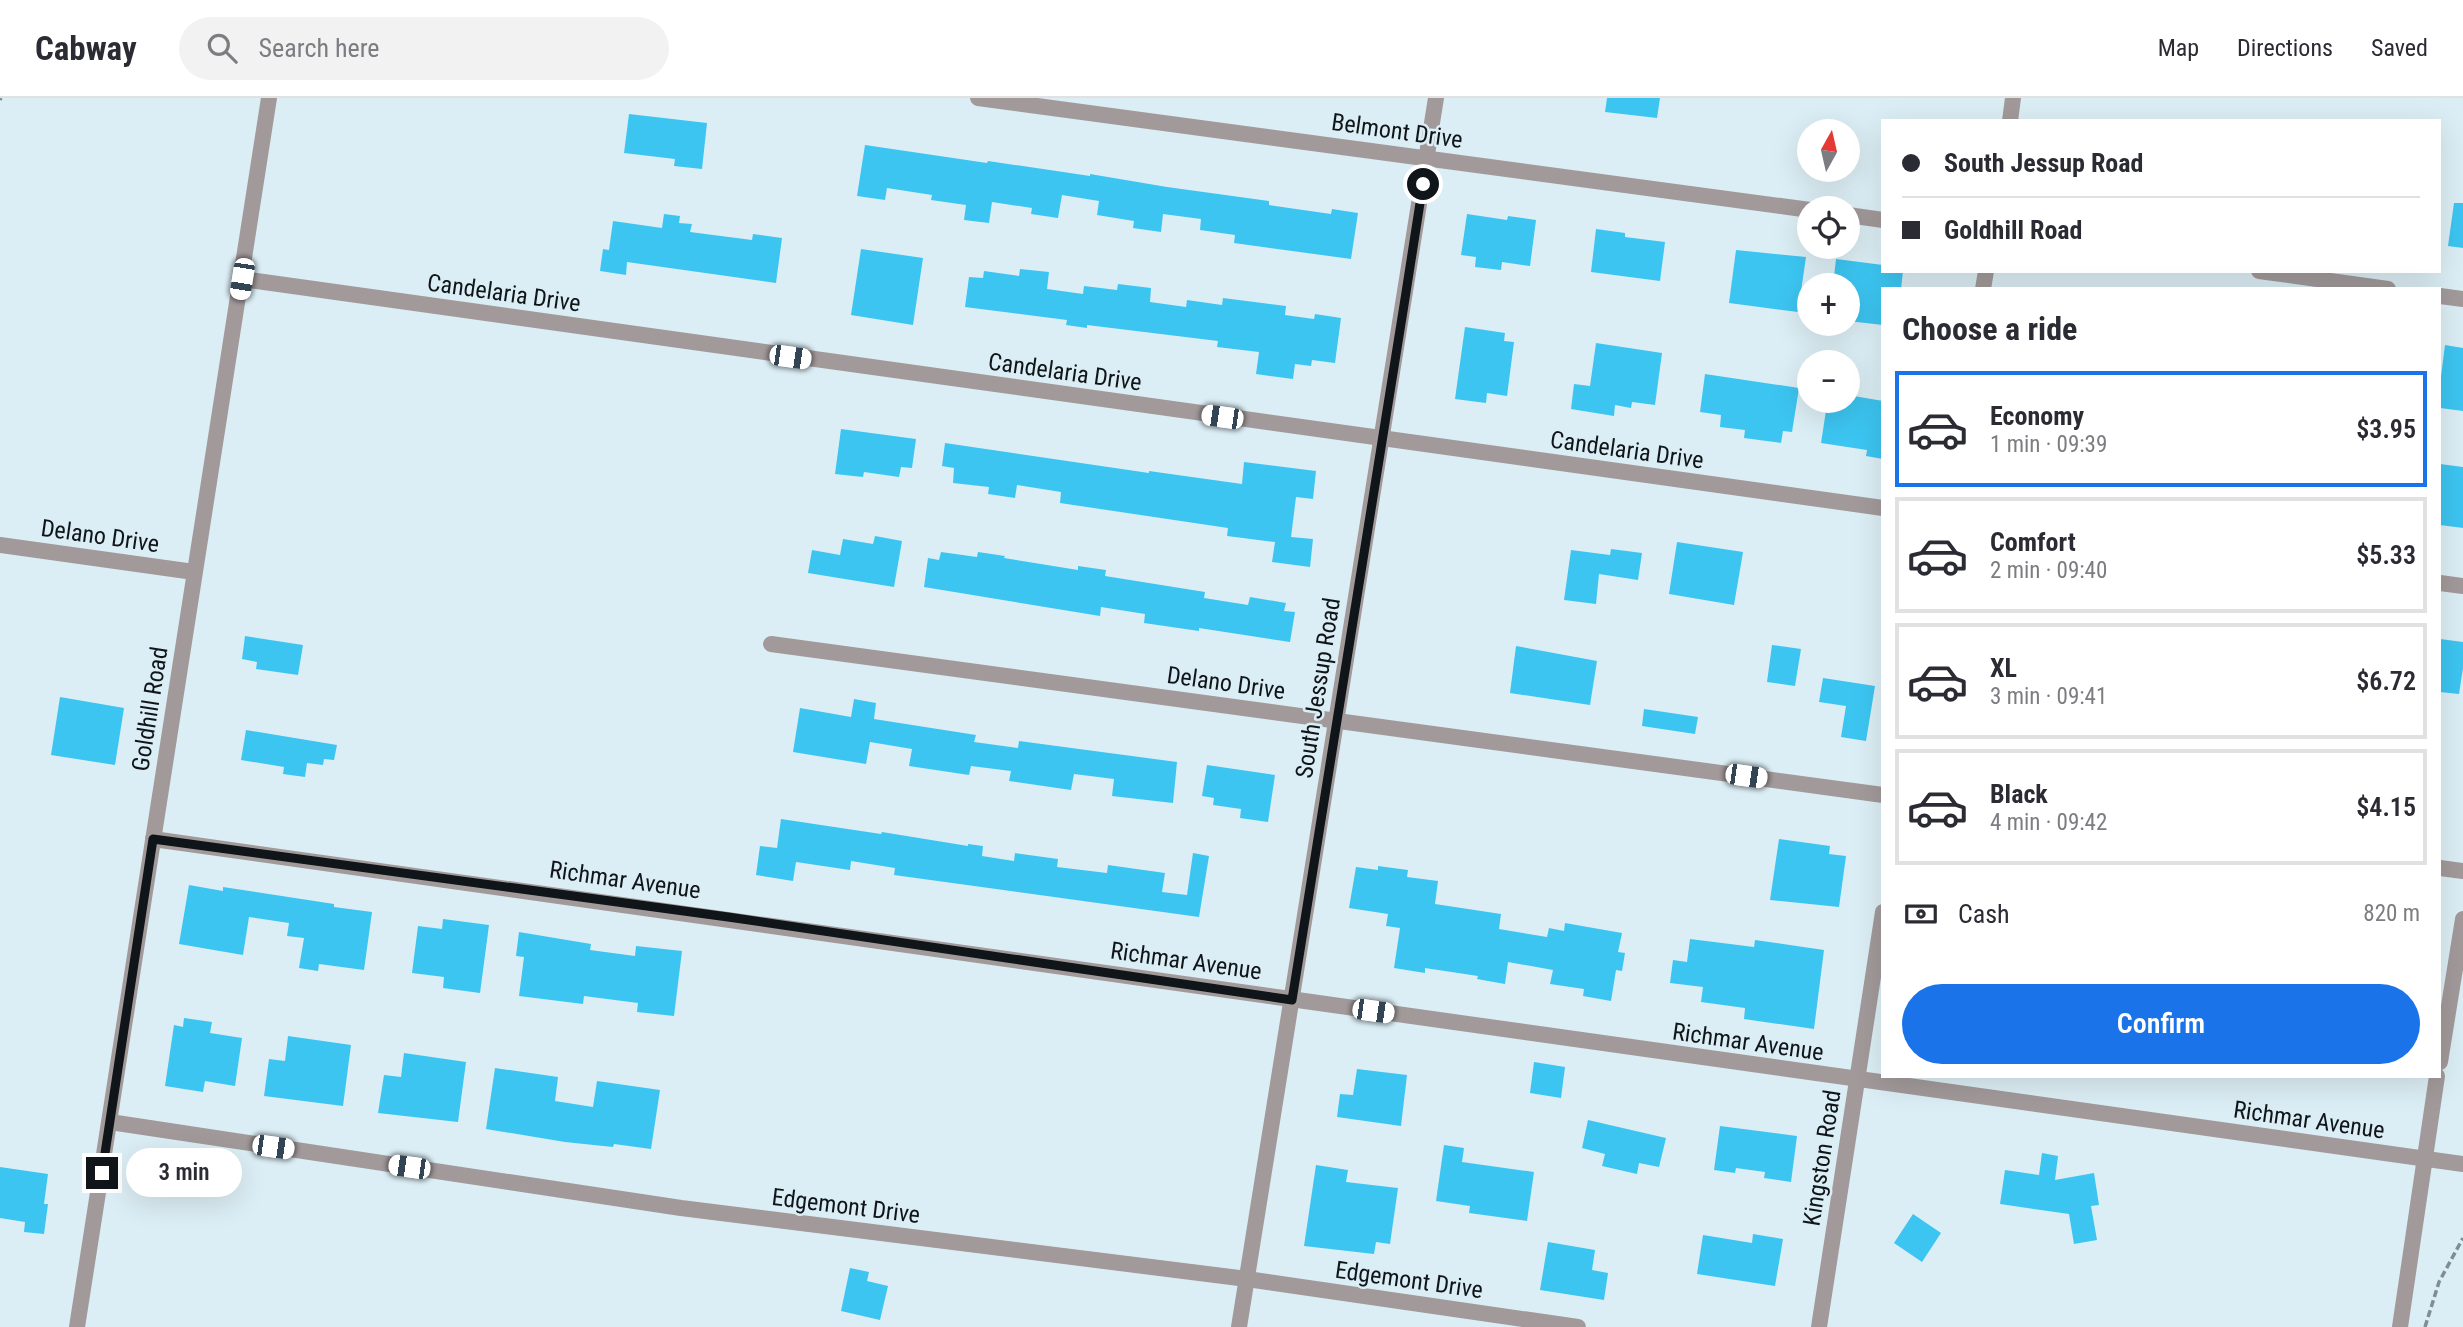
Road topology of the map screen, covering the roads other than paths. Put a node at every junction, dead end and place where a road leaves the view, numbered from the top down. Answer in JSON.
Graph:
{"nodes":[{"id":1,"x":270,"y":98,"type":"edge"},
{"id":2,"x":978,"y":98,"type":"edge"},
{"id":3,"x":1436,"y":98,"type":"edge"},
{"id":4,"x":2013,"y":98,"type":"edge"},
{"id":5,"x":2010,"y":119,"type":"edge"},
{"id":6,"x":1427,"y":158,"type":"junction"},
{"id":7,"x":1797,"y":208,"type":"edge"},
{"id":8,"x":1860,"y":217,"type":"edge"},
{"id":9,"x":1881,"y":220,"type":"edge"},
{"id":10,"x":2273,"y":273,"type":"edge"},
{"id":11,"x":242,"y":279,"type":"junction"},
{"id":12,"x":2374,"y":287,"type":"edge"},
{"id":13,"x":2441,"y":296,"type":"edge"},
{"id":14,"x":2463,"y":299,"type":"edge"},
{"id":15,"x":1383,"y":439,"type":"junction"},
{"id":16,"x":1881,"y":508,"type":"edge"},
{"id":17,"x":0,"y":545,"type":"edge"},
{"id":18,"x":194,"y":572,"type":"junction"},
{"id":19,"x":2441,"y":583,"type":"edge"},
{"id":20,"x":2463,"y":586,"type":"edge"},
{"id":21,"x":771,"y":644,"type":"dead end"},
{"id":22,"x":1335,"y":721,"type":"junction"},
{"id":23,"x":1881,"y":795,"type":"edge"},
{"id":24,"x":153,"y":839,"type":"junction"},
{"id":25,"x":2441,"y":868,"type":"edge"},
{"id":26,"x":2463,"y":871,"type":"edge"},
{"id":27,"x":2463,"y":919,"type":"edge"},
{"id":28,"x":1881,"y":925,"type":"edge"},
{"id":29,"x":1292,"y":1000,"type":"junction"},
{"id":30,"x":2441,"y":1056,"type":"edge"},
{"id":31,"x":2437,"y":1078,"type":"edge"},
{"id":32,"x":1857,"y":1081,"type":"junction"},
{"id":33,"x":110,"y":1122,"type":"junction"},
{"id":34,"x":2424,"y":1159,"type":"junction"},
{"id":35,"x":2463,"y":1164,"type":"edge"},
{"id":36,"x":1247,"y":1279,"type":"junction"},
{"id":37,"x":77,"y":1327,"type":"edge"},
{"id":38,"x":1240,"y":1327,"type":"edge"},
{"id":39,"x":1578,"y":1327,"type":"edge"},
{"id":40,"x":1819,"y":1327,"type":"edge"},
{"id":41,"x":2400,"y":1327,"type":"edge"}],
"edges":[{"from":1,"to":11,"type":"street","name":"Goldhill Road"},
{"from":2,"to":6,"type":"street","name":"Belmont Drive"},
{"from":3,"to":6,"type":"street","name":"South Jessup Road"},
{"from":4,"to":5,"type":"street"},
{"from":6,"to":7,"type":"street","name":"Belmont Drive"},
{"from":6,"to":15,"type":"street","name":"South Jessup Road"},
{"from":8,"to":9,"type":"street"},
{"from":10,"to":12,"type":"street"},
{"from":11,"to":15,"type":"street","name":"Candelaria Drive"},
{"from":11,"to":18,"type":"street","name":"Goldhill Road"},
{"from":13,"to":14,"type":"street"},
{"from":15,"to":16,"type":"street","name":"Candelaria Drive"},
{"from":15,"to":22,"type":"street","name":"South Jessup Road"},
{"from":17,"to":18,"type":"street","name":"Delano Drive"},
{"from":18,"to":24,"type":"street","name":"Goldhill Road"},
{"from":19,"to":20,"type":"street"},
{"from":21,"to":22,"type":"street","name":"Delano Drive"},
{"from":22,"to":23,"type":"street","name":"Delano Drive"},
{"from":22,"to":29,"type":"street","name":"South Jessup Road"},
{"from":24,"to":29,"type":"street","name":"Richmar Avenue"},
{"from":24,"to":33,"type":"street","name":"Goldhill Road"},
{"from":25,"to":26,"type":"street"},
{"from":27,"to":30,"type":"street"},
{"from":28,"to":32,"type":"street","name":"Kingston Road"},
{"from":29,"to":32,"type":"street","name":"Richmar Avenue"},
{"from":29,"to":36,"type":"street","name":"South Jessup Road"},
{"from":31,"to":34,"type":"street"},
{"from":32,"to":34,"type":"street","name":"Richmar Avenue"},
{"from":32,"to":40,"type":"street","name":"Kingston Road"},
{"from":33,"to":36,"type":"street","name":"Edgemont Drive"},
{"from":33,"to":37,"type":"street","name":"Goldhill Road"},
{"from":34,"to":35,"type":"street","name":"Richmar Avenue"},
{"from":34,"to":41,"type":"street"},
{"from":36,"to":38,"type":"street","name":"South Jessup Road"},
{"from":36,"to":39,"type":"street","name":"Edgemont Drive"}]}
